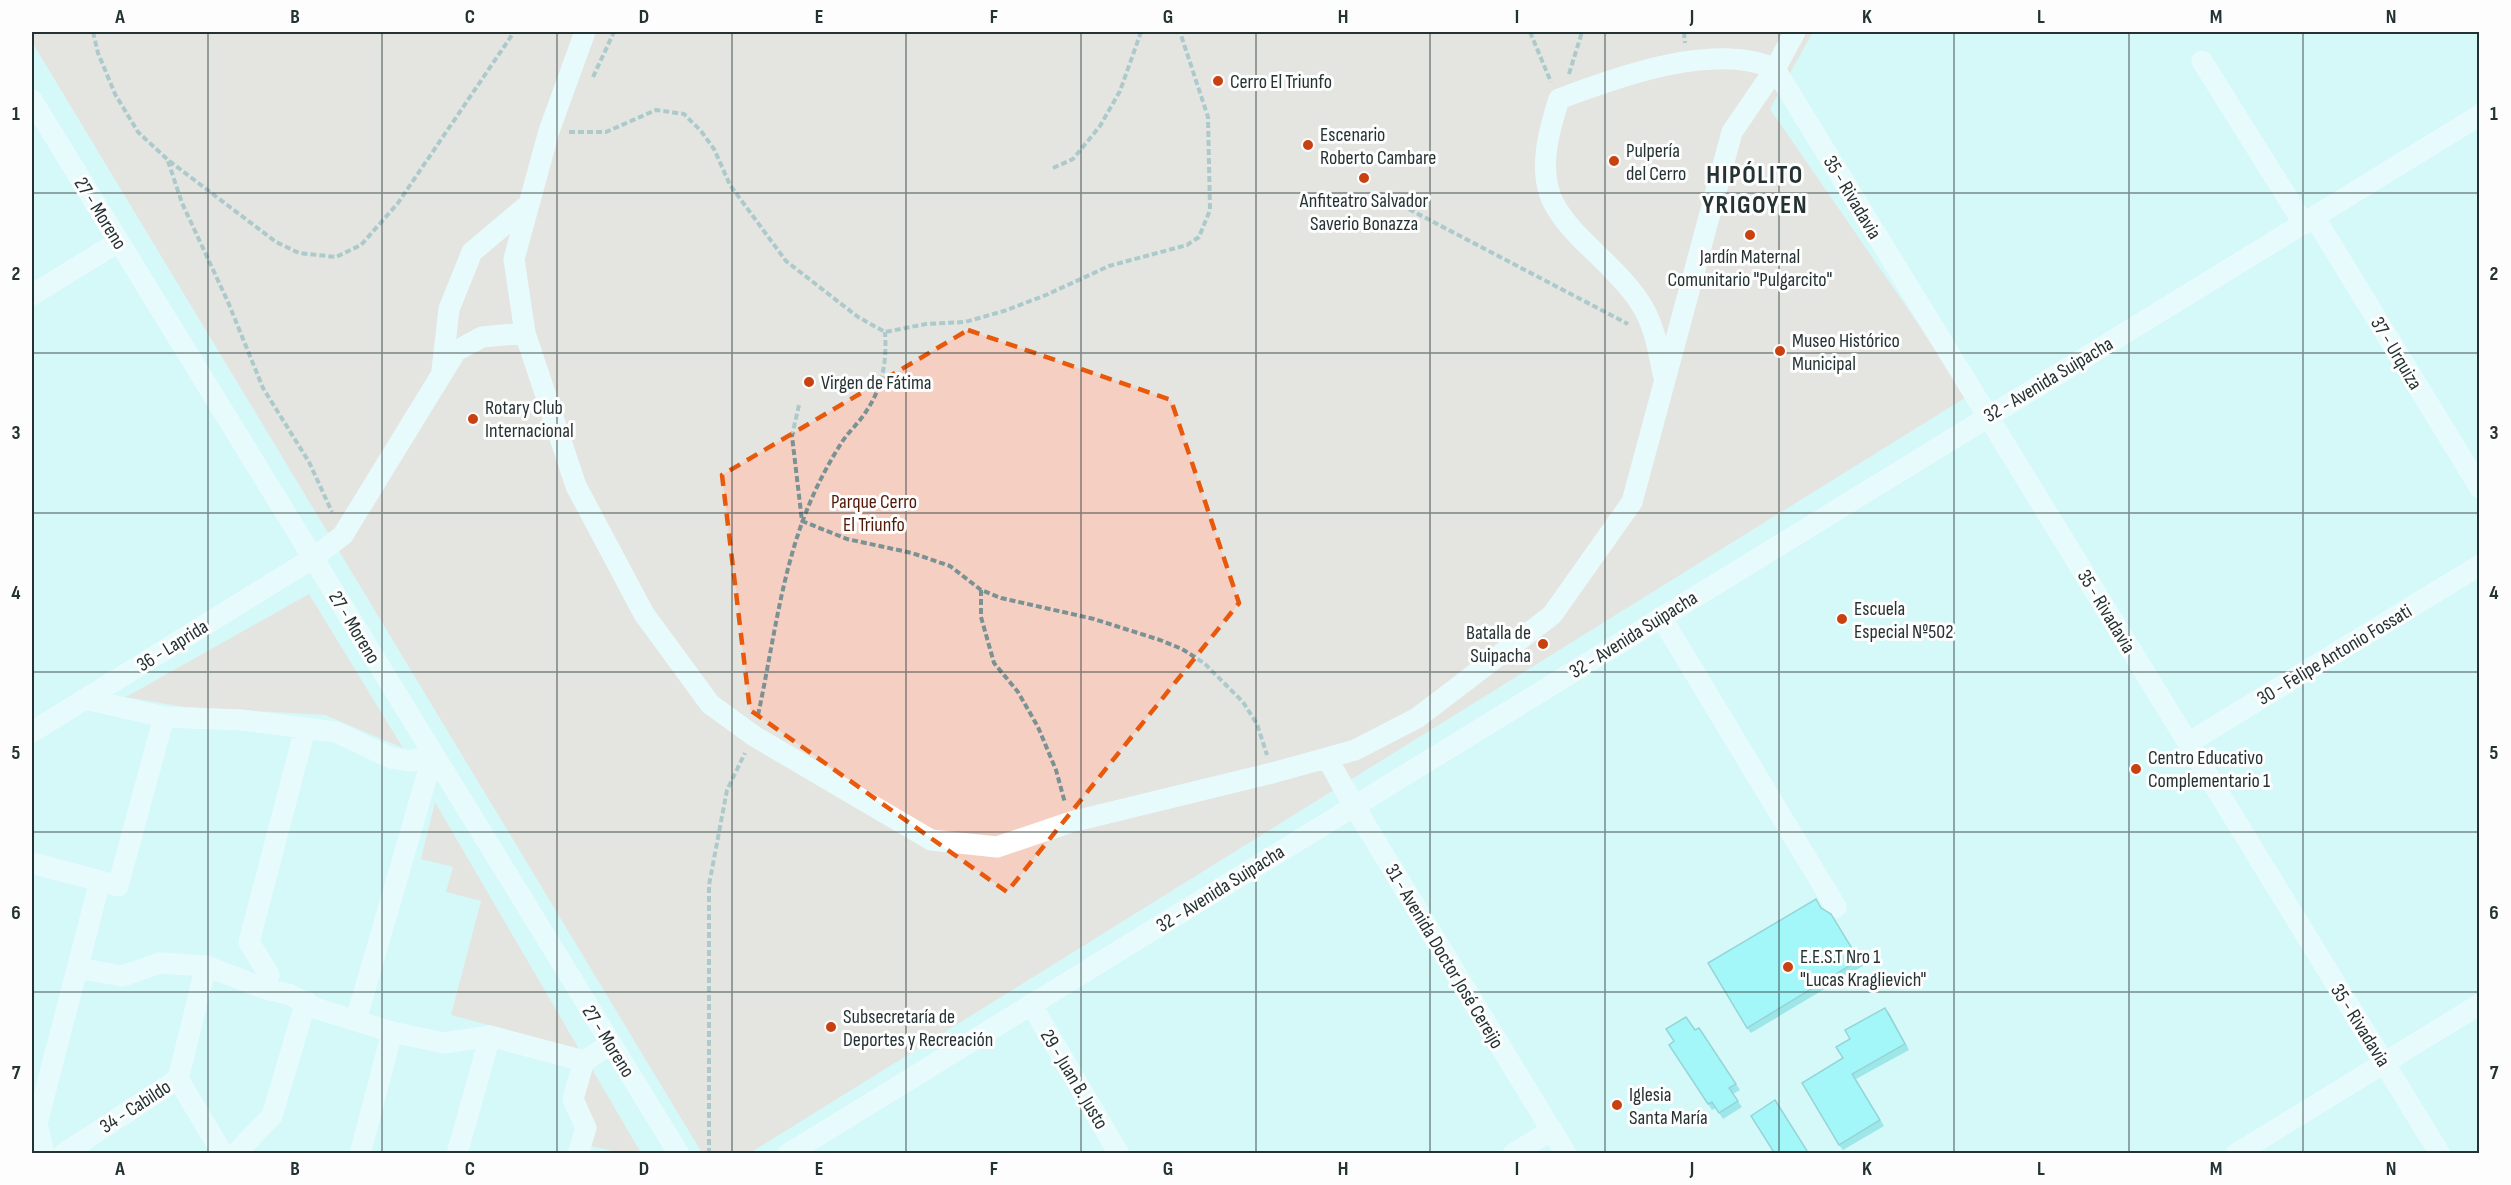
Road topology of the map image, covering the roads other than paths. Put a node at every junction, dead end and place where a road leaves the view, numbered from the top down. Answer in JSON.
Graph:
{"nodes":[{"id":1,"x":585,"y":32,"type":"edge"},
{"id":2,"x":1795,"y":32,"type":"edge"},
{"id":3,"x":2202,"y":61,"type":"dead end"},
{"id":4,"x":1775,"y":69,"type":"junction"},
{"id":5,"x":32,"y":100,"type":"edge"},
{"id":6,"x":2480,"y":115,"type":"edge"},
{"id":7,"x":529,"y":204,"type":"junction"},
{"id":8,"x":2310,"y":221,"type":"junction"},
{"id":9,"x":118,"y":242,"type":"junction"},
{"id":10,"x":32,"y":295,"type":"edge"},
{"id":11,"x":525,"y":333,"type":"junction"},
{"id":12,"x":441,"y":376,"type":"junction"},
{"id":13,"x":1664,"y":379,"type":"junction"},
{"id":14,"x":1988,"y":416,"type":"junction"},
{"id":15,"x":2480,"y":488,"type":"edge"},
{"id":16,"x":313,"y":558,"type":"junction"},
{"id":17,"x":2480,"y":566,"type":"edge"},
{"id":18,"x":1661,"y":617,"type":"junction"},
{"id":19,"x":86,"y":699,"type":"junction"},
{"id":20,"x":164,"y":717,"type":"junction"},
{"id":21,"x":305,"y":729,"type":"junction"},
{"id":22,"x":32,"y":732,"type":"edge"},
{"id":23,"x":2188,"y":743,"type":"junction"},
{"id":24,"x":433,"y":755,"type":"junction"},
{"id":25,"x":1327,"y":758,"type":"junction"},
{"id":26,"x":1354,"y":806,"type":"junction"},
{"id":27,"x":32,"y":863,"type":"edge"},
{"id":28,"x":100,"y":881,"type":"junction"},
{"id":29,"x":1836,"y":907,"type":"dead end"},
{"id":30,"x":206,"y":966,"type":"junction"},
{"id":31,"x":77,"y":968,"type":"junction"},
{"id":32,"x":266,"y":988,"type":"junction"},
{"id":33,"x":306,"y":1001,"type":"junction"},
{"id":34,"x":1031,"y":1004,"type":"junction"},
{"id":35,"x":2480,"y":1004,"type":"edge"},
{"id":36,"x":356,"y":1020,"type":"junction"},
{"id":37,"x":392,"y":1032,"type":"junction"},
{"id":38,"x":490,"y":1036,"type":"junction"},
{"id":39,"x":610,"y":1044,"type":"junction"},
{"id":40,"x":584,"y":1061,"type":"junction"},
{"id":41,"x":2384,"y":1063,"type":"junction"},
{"id":42,"x":178,"y":1079,"type":"junction"},
{"id":43,"x":1551,"y":1130,"type":"junction"},
{"id":44,"x":44,"y":1154,"type":"edge"},
{"id":45,"x":63,"y":1154,"type":"edge"},
{"id":46,"x":223,"y":1154,"type":"edge"},
{"id":47,"x":235,"y":1154,"type":"edge"},
{"id":48,"x":360,"y":1154,"type":"edge"},
{"id":49,"x":457,"y":1154,"type":"edge"},
{"id":50,"x":578,"y":1154,"type":"edge"},
{"id":51,"x":679,"y":1154,"type":"edge"},
{"id":52,"x":788,"y":1154,"type":"edge"},
{"id":53,"x":1119,"y":1154,"type":"edge"},
{"id":54,"x":1513,"y":1154,"type":"edge"},
{"id":55,"x":1566,"y":1154,"type":"edge"},
{"id":56,"x":2236,"y":1154,"type":"edge"},
{"id":57,"x":2440,"y":1154,"type":"edge"}],
"edges":[{"from":1,"to":7,"type":"street"},
{"from":2,"to":4,"type":"street"},
{"from":3,"to":8,"type":"street","name":"37 - Urquiza"},
{"from":4,"to":13,"type":"street"},
{"from":4,"to":13,"type":"street"},
{"from":4,"to":14,"type":"street","name":"35 - Rivadavia"},
{"from":5,"to":9,"type":"street","name":"27 - Moreno"},
{"from":6,"to":8,"type":"street","name":"32 - Avenida Suipacha"},
{"from":7,"to":11,"type":"street"},
{"from":7,"to":12,"type":"street"},
{"from":8,"to":14,"type":"street","name":"32 - Avenida Suipacha"},
{"from":8,"to":15,"type":"street","name":"37 - Urquiza"},
{"from":9,"to":10,"type":"street"},
{"from":9,"to":16,"type":"street","name":"27 - Moreno"},
{"from":11,"to":12,"type":"street"},
{"from":11,"to":25,"type":"street"},
{"from":12,"to":16,"type":"street","name":"36 - Laprida"},
{"from":13,"to":25,"type":"street"},
{"from":14,"to":18,"type":"street","name":"32 - Avenida Suipacha"},
{"from":14,"to":23,"type":"street","name":"35 - Rivadavia"},
{"from":16,"to":19,"type":"street","name":"36 - Laprida"},
{"from":16,"to":24,"type":"street","name":"27 - Moreno"},
{"from":17,"to":23,"type":"street","name":"30 - Felipe Antonio Fossati"},
{"from":18,"to":26,"type":"street","name":"32 - Avenida Suipacha"},
{"from":18,"to":29,"type":"street"},
{"from":19,"to":20,"type":"street"},
{"from":19,"to":22,"type":"street","name":"36 - Laprida"},
{"from":20,"to":21,"type":"street"},
{"from":20,"to":28,"type":"street"},
{"from":21,"to":24,"type":"street"},
{"from":21,"to":32,"type":"street"},
{"from":23,"to":41,"type":"street","name":"35 - Rivadavia"},
{"from":24,"to":36,"type":"street"},
{"from":24,"to":39,"type":"street","name":"27 - Moreno"},
{"from":25,"to":26,"type":"street","name":"31 - Avenida Doctor José Cereijo"},
{"from":26,"to":34,"type":"street","name":"32 - Avenida Suipacha"},
{"from":26,"to":43,"type":"street","name":"31 - Avenida Doctor José Cereijo"},
{"from":27,"to":28,"type":"street"},
{"from":28,"to":31,"type":"street"},
{"from":30,"to":31,"type":"street"},
{"from":30,"to":32,"type":"street"},
{"from":30,"to":42,"type":"street"},
{"from":31,"to":44,"type":"street"},
{"from":32,"to":33,"type":"street"},
{"from":33,"to":36,"type":"street"},
{"from":33,"to":47,"type":"street"},
{"from":34,"to":52,"type":"street","name":"32 - Avenida Suipacha"},
{"from":34,"to":53,"type":"street","name":"29 - Juan B. Justo"},
{"from":35,"to":41,"type":"street"},
{"from":36,"to":37,"type":"street"},
{"from":37,"to":38,"type":"street"},
{"from":37,"to":48,"type":"street"},
{"from":38,"to":40,"type":"street"},
{"from":38,"to":49,"type":"street"},
{"from":39,"to":40,"type":"street"},
{"from":39,"to":51,"type":"street","name":"27 - Moreno"},
{"from":40,"to":50,"type":"street"},
{"from":41,"to":56,"type":"street"},
{"from":41,"to":57,"type":"street","name":"35 - Rivadavia"},
{"from":42,"to":45,"type":"street","name":"34 - Cabildo"},
{"from":42,"to":46,"type":"street"},
{"from":43,"to":54,"type":"street"},
{"from":43,"to":55,"type":"street","name":"31 - Avenida Doctor José Cereijo"}]}
